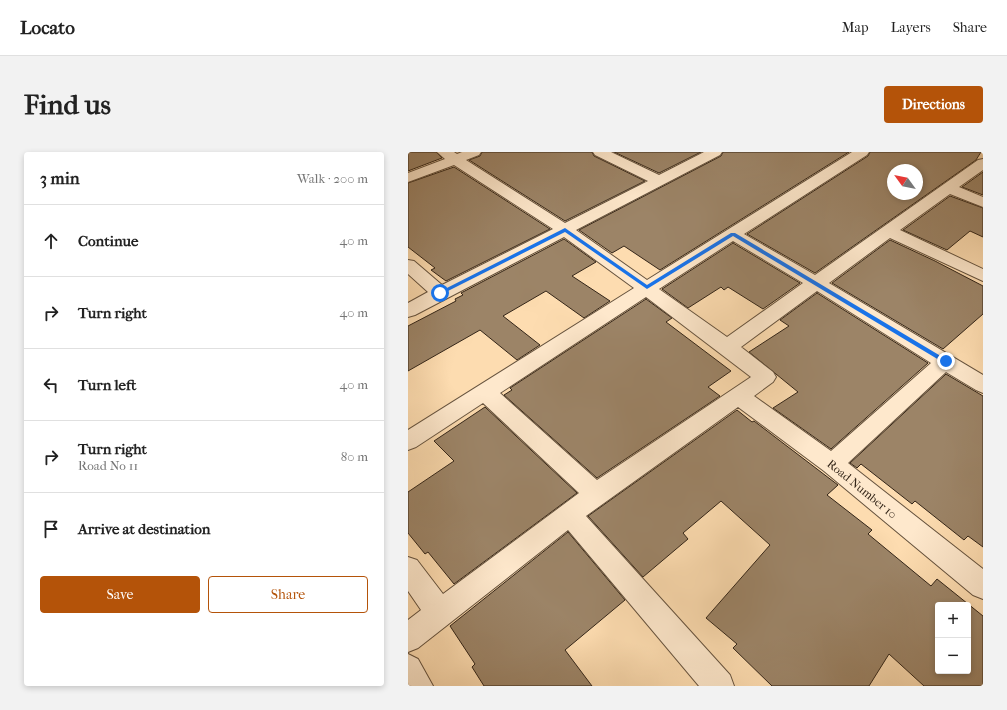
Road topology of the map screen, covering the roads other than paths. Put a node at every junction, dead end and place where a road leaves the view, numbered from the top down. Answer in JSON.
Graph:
{"nodes":[{"id":1,"x":600,"y":152,"type":"edge"},
{"id":2,"x":715,"y":152,"type":"edge"},
{"id":3,"x":862,"y":152,"type":"edge"},
{"id":4,"x":458,"y":155,"type":"edge"},
{"id":5,"x":983,"y":163,"type":"edge"},
{"id":6,"x":408,"y":178,"type":"edge"},
{"id":7,"x":658,"y":180,"type":"junction"},
{"id":8,"x":949,"y":188,"type":"junction"},
{"id":9,"x":983,"y":202,"type":"edge"},
{"id":10,"x":565,"y":230,"type":"junction"},
{"id":11,"x":889,"y":231,"type":"junction"},
{"id":12,"x":733,"y":234,"type":"junction"},
{"id":13,"x":408,"y":265,"type":"edge"},
{"id":14,"x":983,"y":276,"type":"edge"},
{"id":15,"x":816,"y":283,"type":"junction"},
{"id":16,"x":647,"y":288,"type":"junction"},
{"id":17,"x":440,"y":293,"type":"junction"},
{"id":18,"x":408,"y":311,"type":"edge"},
{"id":19,"x":727,"y":347,"type":"junction"},
{"id":20,"x":946,"y":361,"type":"junction"},
{"id":21,"x":983,"y":385,"type":"edge"},
{"id":22,"x":485,"y":392,"type":"junction"},
{"id":23,"x":738,"y":396,"type":"junction"},
{"id":24,"x":408,"y":441,"type":"edge"},
{"id":25,"x":832,"y":464,"type":"junction"},
{"id":26,"x":596,"y":494,"type":"junction"},
{"id":27,"x":569,"y":514,"type":"junction"},
{"id":28,"x":408,"y":569,"type":"edge"},
{"id":29,"x":983,"y":586,"type":"edge"},
{"id":30,"x":440,"y":613,"type":"junction"},
{"id":31,"x":408,"y":638,"type":"edge"},
{"id":32,"x":408,"y":669,"type":"edge"},
{"id":33,"x":418,"y":686,"type":"edge"},
{"id":34,"x":719,"y":686,"type":"edge"}],
"edges":[{"from":1,"to":7,"type":"street"},
{"from":2,"to":7,"type":"street"},
{"from":3,"to":12,"type":"street"},
{"from":4,"to":6,"type":"street"},
{"from":4,"to":10,"type":"street"},
{"from":5,"to":8,"type":"street"},
{"from":7,"to":10,"type":"street"},
{"from":8,"to":9,"type":"street"},
{"from":8,"to":11,"type":"street"},
{"from":10,"to":16,"type":"street"},
{"from":10,"to":17,"type":"street"},
{"from":11,"to":14,"type":"street"},
{"from":11,"to":15,"type":"street"},
{"from":12,"to":15,"type":"street"},
{"from":12,"to":16,"type":"street"},
{"from":13,"to":17,"type":"street"},
{"from":15,"to":19,"type":"street"},
{"from":15,"to":20,"type":"street"},
{"from":16,"to":19,"type":"street"},
{"from":16,"to":22,"type":"street"},
{"from":17,"to":18,"type":"street"},
{"from":19,"to":23,"type":"street"},
{"from":20,"to":21,"type":"street"},
{"from":20,"to":25,"type":"street"},
{"from":22,"to":24,"type":"street"},
{"from":22,"to":26,"type":"street"},
{"from":23,"to":25,"type":"street","name":"Road Number 10"},
{"from":23,"to":26,"type":"street"},
{"from":25,"to":29,"type":"street","name":"Road Number 10"},
{"from":26,"to":27,"type":"street"},
{"from":27,"to":30,"type":"street"},
{"from":27,"to":34,"type":"street"},
{"from":28,"to":30,"type":"street"},
{"from":30,"to":31,"type":"street"},
{"from":32,"to":33,"type":"street"}]}
